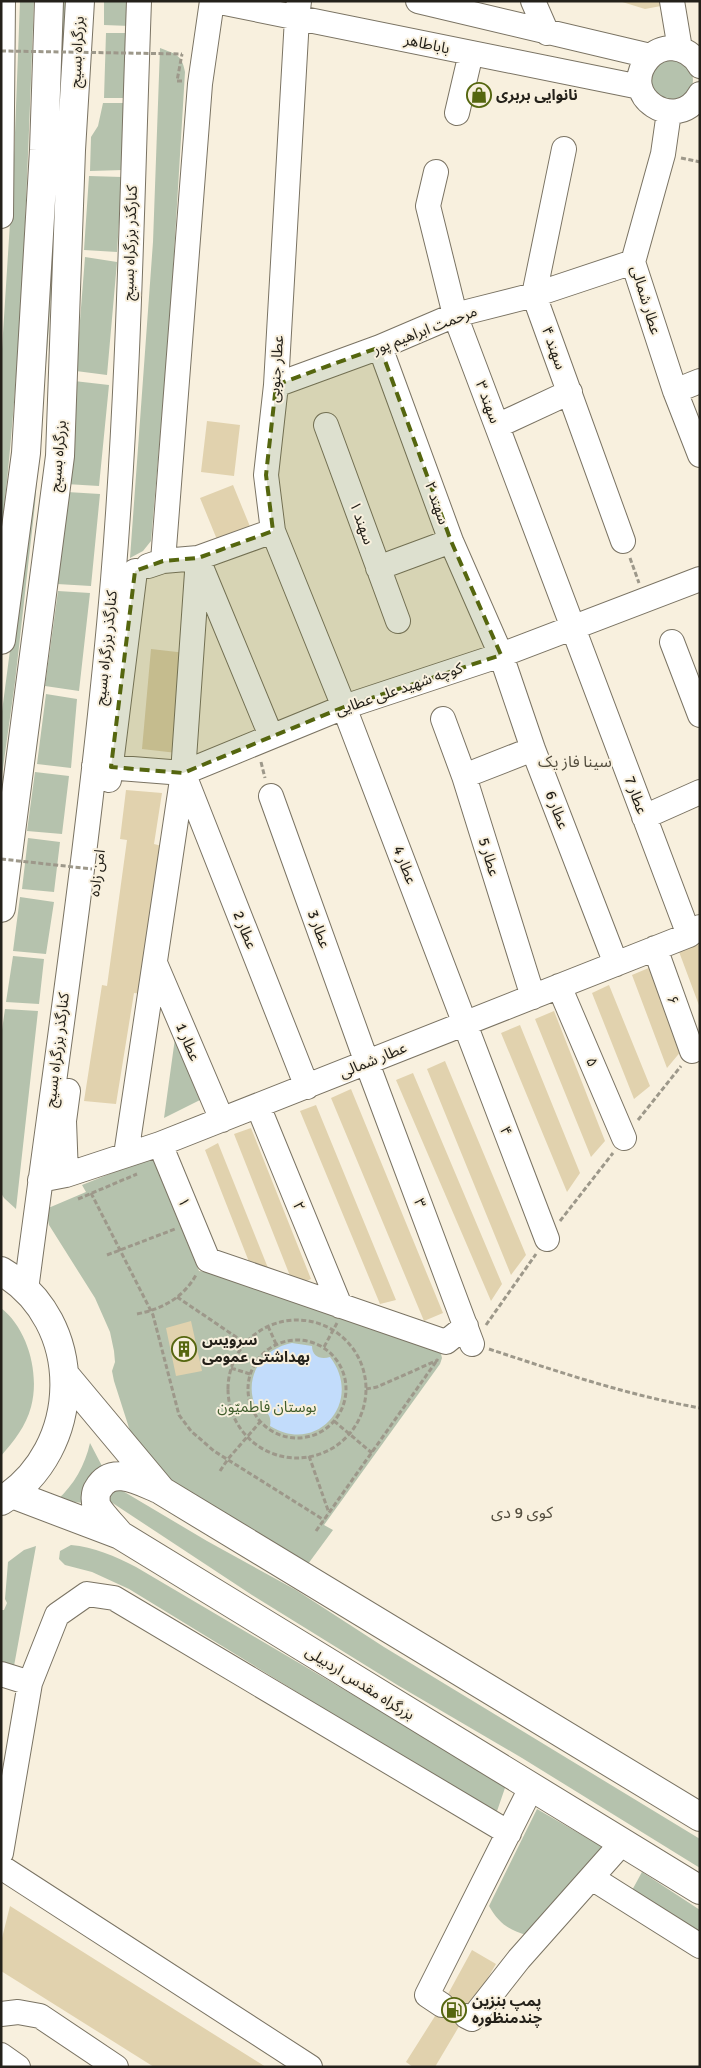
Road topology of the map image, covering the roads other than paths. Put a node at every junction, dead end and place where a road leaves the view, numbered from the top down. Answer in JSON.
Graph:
{"nodes":[{"id":1,"x":3,"y":1,"type":"edge"},
{"id":2,"x":49,"y":1,"type":"edge"},
{"id":3,"x":80,"y":1,"type":"edge"},
{"id":4,"x":139,"y":1,"type":"edge"},
{"id":5,"x":214,"y":1,"type":"edge"},
{"id":6,"x":418,"y":1,"type":"edge"},
{"id":7,"x":534,"y":1,"type":"edge"},
{"id":8,"x":672,"y":1,"type":"edge"},
{"id":9,"x":298,"y":9,"type":"edge"},
{"id":10,"x":547,"y":33,"type":"junction"},
{"id":11,"x":680,"y":49,"type":"junction"},
{"id":12,"x":471,"y":53,"type":"junction"},
{"id":13,"x":650,"y":56,"type":"junction"},
{"id":14,"x":700,"y":66,"type":"edge"},
{"id":15,"x":640,"y":87,"type":"junction"},
{"id":16,"x":699,"y":98,"type":"edge"},
{"id":17,"x":669,"y":112,"type":"junction"},
{"id":18,"x":457,"y":113,"type":"dead end"},
{"id":19,"x":2,"y":146,"type":"edge"},
{"id":20,"x":564,"y":149,"type":"dead end"},
{"id":21,"x":436,"y":172,"type":"dead end"},
{"id":22,"x":1,"y":216,"type":"edge"},
{"id":23,"x":633,"y":262,"type":"junction"},
{"id":24,"x":534,"y":294,"type":"junction"},
{"id":25,"x":455,"y":315,"type":"junction"},
{"id":26,"x":380,"y":347,"type":"junction"},
{"id":27,"x":700,"y":381,"type":"edge"},
{"id":28,"x":276,"y":385,"type":"junction"},
{"id":29,"x":674,"y":391,"type":"junction"},
{"id":30,"x":570,"y":392,"type":"junction"},
{"id":31,"x":326,"y":425,"type":"dead end"},
{"id":32,"x":497,"y":426,"type":"junction"},
{"id":33,"x":700,"y":455,"type":"edge"},
{"id":34,"x":273,"y":531,"type":"junction"},
{"id":35,"x":451,"y":541,"type":"junction"},
{"id":36,"x":623,"y":541,"type":"road end"},
{"id":37,"x":198,"y":558,"type":"junction"},
{"id":38,"x":163,"y":561,"type":"junction"},
{"id":39,"x":378,"y":568,"type":"junction"},
{"id":40,"x":124,"y":575,"type":"junction"},
{"id":41,"x":700,"y":579,"type":"edge"},
{"id":42,"x":398,"y":621,"type":"dead end"},
{"id":43,"x":574,"y":628,"type":"junction"},
{"id":44,"x":1,"y":640,"type":"edge"},
{"id":45,"x":672,"y":642,"type":"dead end"},
{"id":46,"x":501,"y":655,"type":"junction"},
{"id":47,"x":344,"y":707,"type":"junction"},
{"id":48,"x":700,"y":715,"type":"edge"},
{"id":49,"x":443,"y":719,"type":"dead end"},
{"id":50,"x":263,"y":739,"type":"junction"},
{"id":51,"x":533,"y":749,"type":"junction"},
{"id":52,"x":103,"y":766,"type":"junction"},
{"id":53,"x":183,"y":773,"type":"junction"},
{"id":54,"x":464,"y":776,"type":"junction"},
{"id":55,"x":700,"y":792,"type":"edge"},
{"id":56,"x":271,"y":796,"type":"road end"},
{"id":57,"x":644,"y":817,"type":"junction"},
{"id":58,"x":1,"y":908,"type":"edge"},
{"id":59,"x":694,"y":931,"type":"edge"},
{"id":60,"x":655,"y":948,"type":"junction"},
{"id":61,"x":155,"y":963,"type":"junction"},
{"id":62,"x":616,"y":964,"type":"junction"},
{"id":63,"x":559,"y":986,"type":"junction"},
{"id":64,"x":532,"y":997,"type":"junction"},
{"id":65,"x":466,"y":1023,"type":"junction"},
{"id":66,"x":692,"y":1051,"type":"road end"},
{"id":67,"x":367,"y":1063,"type":"junction"},
{"id":68,"x":307,"y":1087,"type":"junction"},
{"id":69,"x":258,"y":1106,"type":"junction"},
{"id":70,"x":222,"y":1120,"type":"junction"},
{"id":71,"x":624,"y":1138,"type":"road end"},
{"id":72,"x":160,"y":1144,"type":"junction"},
{"id":73,"x":126,"y":1155,"type":"junction"},
{"id":74,"x":66,"y":1175,"type":"junction"},
{"id":75,"x":40,"y":1180,"type":"junction"},
{"id":76,"x":547,"y":1239,"type":"road end"},
{"id":77,"x":1,"y":1252,"type":"edge"},
{"id":78,"x":13,"y":1279,"type":"edge"},
{"id":79,"x":340,"y":1306,"type":"junction"},
{"id":80,"x":65,"y":1375,"type":"junction"},
{"id":81,"x":162,"y":1491,"type":"junction"},
{"id":82,"x":7,"y":1498,"type":"edge"},
{"id":83,"x":120,"y":1535,"type":"junction"},
{"id":84,"x":1,"y":1674,"type":"edge"},
{"id":85,"x":30,"y":1683,"type":"junction"},
{"id":86,"x":531,"y":1788,"type":"junction"},
{"id":87,"x":700,"y":1817,"type":"edge"},
{"id":88,"x":509,"y":1833,"type":"junction"},
{"id":89,"x":622,"y":1843,"type":"junction"},
{"id":90,"x":1,"y":1853,"type":"edge"},
{"id":91,"x":1,"y":1867,"type":"edge"},
{"id":92,"x":592,"y":1878,"type":"junction"},
{"id":93,"x":700,"y":1890,"type":"edge"},
{"id":94,"x":700,"y":1946,"type":"edge"},
{"id":95,"x":442,"y":2005,"type":"dead end"},
{"id":96,"x":1,"y":2014,"type":"edge"},
{"id":97,"x":466,"y":2016,"type":"dead end"},
{"id":98,"x":1,"y":2056,"type":"edge"},
{"id":99,"x":18,"y":2067,"type":"edge"},
{"id":100,"x":116,"y":2067,"type":"edge"},
{"id":101,"x":310,"y":2067,"type":"edge"}],
"edges":[{"from":1,"to":19,"type":"street"},
{"from":2,"to":44,"type":"highway","name":"بزرگراه بسیج"},
{"from":3,"to":58,"type":"highway","name":"بزرگراه بسیج"},
{"from":4,"to":40,"type":"street","name":"کنارگذر بزرگراه بسیج"},
{"from":5,"to":9,"type":"street","name":"باباطاهر"},
{"from":5,"to":38,"type":"street"},
{"from":6,"to":10,"type":"street"},
{"from":7,"to":10,"type":"street"},
{"from":8,"to":11,"type":"street"},
{"from":9,"to":12,"type":"street","name":"باباطاهر"},
{"from":9,"to":28,"type":"street","name":"عطار جنوبی"},
{"from":10,"to":13,"type":"street"},
{"from":11,"to":13,"type":"street"},
{"from":11,"to":14,"type":"street"},
{"from":12,"to":15,"type":"street","name":"باباطاهر"},
{"from":12,"to":18,"type":"street"},
{"from":13,"to":15,"type":"street"},
{"from":15,"to":17,"type":"street"},
{"from":16,"to":17,"type":"street"},
{"from":17,"to":23,"type":"street","name":"عطار شمالی"},
{"from":19,"to":22,"type":"street"},
{"from":20,"to":24,"type":"street"},
{"from":21,"to":25,"type":"street","name":"سهند ۳"},
{"from":23,"to":24,"type":"street","name":"مرحمت ابراهیم پور"},
{"from":23,"to":29,"type":"street","name":"عطار شمالی"},
{"from":24,"to":25,"type":"street","name":"مرحمت ابراهیم پور"},
{"from":24,"to":30,"type":"street","name":"سهند ۴"},
{"from":25,"to":26,"type":"street","name":"مرحمت ابراهیم پور"},
{"from":25,"to":32,"type":"street","name":"سهند ۳"},
{"from":26,"to":28,"type":"street","name":"مرحمت ابراهیم پور"},
{"from":26,"to":35,"type":"street","name":"سهند ۲"},
{"from":27,"to":29,"type":"street"},
{"from":28,"to":34,"type":"street","name":"عطار جنوبی"},
{"from":29,"to":33,"type":"street","name":"عطار شمالی"},
{"from":30,"to":32,"type":"street"},
{"from":30,"to":36,"type":"street","name":"سهند ۴"},
{"from":31,"to":39,"type":"street","name":"سهند ۱"},
{"from":32,"to":43,"type":"street","name":"سهند ۳"},
{"from":34,"to":37,"type":"street"},
{"from":34,"to":47,"type":"street","name":"عطار جنوبی"},
{"from":35,"to":39,"type":"street"},
{"from":35,"to":46,"type":"street","name":"سهند ۲"},
{"from":37,"to":38,"type":"street"},
{"from":37,"to":50,"type":"street"},
{"from":37,"to":53,"type":"street"},
{"from":38,"to":40,"type":"street"},
{"from":39,"to":42,"type":"street","name":"سهند ۱"},
{"from":40,"to":52,"type":"street","name":"کنارگذر بزرگراه بسیج"},
{"from":41,"to":43,"type":"street","name":"کوچه شهید علی عطایی"},
{"from":43,"to":46,"type":"street","name":"کوچه شهید علی عطایی"},
{"from":43,"to":57,"type":"street","name":"عطار 7"},
{"from":45,"to":48,"type":"street"},
{"from":46,"to":47,"type":"street","name":"کوچه شهید علی عطایی"},
{"from":46,"to":51,"type":"street","name":"عطار 6"},
{"from":47,"to":50,"type":"street","name":"کوچه شهید علی عطایی"},
{"from":47,"to":65,"type":"street","name":"عطار 4"},
{"from":49,"to":54,"type":"street","name":"عطار 5"},
{"from":50,"to":53,"type":"street","name":"کوچه شهید علی عطایی"},
{"from":51,"to":54,"type":"street"},
{"from":51,"to":62,"type":"street","name":"عطار 6"},
{"from":52,"to":53,"type":"street","name":"کوچه شهید علی عطایی"},
{"from":52,"to":74,"type":"street","name":"امن زاده"},
{"from":52,"to":75,"type":"street","name":"کنارگذر بزرگراه بسیج"},
{"from":53,"to":61,"type":"street"},
{"from":53,"to":68,"type":"street","name":"عطار 2"},
{"from":54,"to":64,"type":"street","name":"عطار 5"},
{"from":55,"to":57,"type":"street"},
{"from":56,"to":67,"type":"street","name":"عطار 3"},
{"from":57,"to":59,"type":"street","name":"عطار 7"},
{"from":59,"to":60,"type":"street","name":"عطار شمالی"},
{"from":60,"to":62,"type":"street","name":"عطار شمالی"},
{"from":60,"to":66,"type":"street","name":"۶"},
{"from":61,"to":70,"type":"street","name":"عطار 1"},
{"from":61,"to":73,"type":"street"},
{"from":62,"to":63,"type":"street","name":"عطار شمالی"},
{"from":63,"to":64,"type":"street","name":"عطار شمالی"},
{"from":63,"to":71,"type":"street","name":"۵"},
{"from":64,"to":65,"type":"street","name":"عطار شمالی"},
{"from":65,"to":67,"type":"street","name":"عطار شمالی"},
{"from":65,"to":76,"type":"street","name":"۴"},
{"from":67,"to":68,"type":"street","name":"عطار شمالی"},
{"from":67,"to":79,"type":"street","name":"۳"},
{"from":68,"to":69,"type":"street","name":"عطار شمالی"},
{"from":69,"to":70,"type":"street","name":"عطار شمالی"},
{"from":69,"to":79,"type":"street","name":"۲"},
{"from":70,"to":72,"type":"street","name":"عطار شمالی"},
{"from":72,"to":73,"type":"street","name":"عطار شمالی"},
{"from":72,"to":79,"type":"street","name":"۱"},
{"from":73,"to":74,"type":"street","name":"عطار شمالی"},
{"from":74,"to":75,"type":"street","name":"عطار شمالی"},
{"from":75,"to":78,"type":"street","name":"کنارگذر بزرگراه بسیج"},
{"from":77,"to":78,"type":"highway"},
{"from":78,"to":80,"type":"highway"},
{"from":80,"to":81,"type":"highway"},
{"from":80,"to":82,"type":"highway"},
{"from":81,"to":83,"type":"highway"},
{"from":81,"to":87,"type":"highway"},
{"from":82,"to":83,"type":"highway","name":"بزرگراه مقدس اردبیلی"},
{"from":83,"to":86,"type":"highway","name":"بزرگراه مقدس اردبیلی"},
{"from":84,"to":85,"type":"street"},
{"from":85,"to":88,"type":"street"},
{"from":85,"to":90,"type":"street"},
{"from":86,"to":88,"type":"street"},
{"from":86,"to":89,"type":"highway","name":"بزرگراه مقدس اردبیلی"},
{"from":88,"to":95,"type":"street"},
{"from":89,"to":92,"type":"street"},
{"from":89,"to":93,"type":"highway","name":"بزرگراه مقدس اردبیلی"},
{"from":91,"to":101,"type":"street"},
{"from":92,"to":94,"type":"street"},
{"from":92,"to":97,"type":"street"},
{"from":96,"to":100,"type":"street"},
{"from":98,"to":99,"type":"street"}]}
